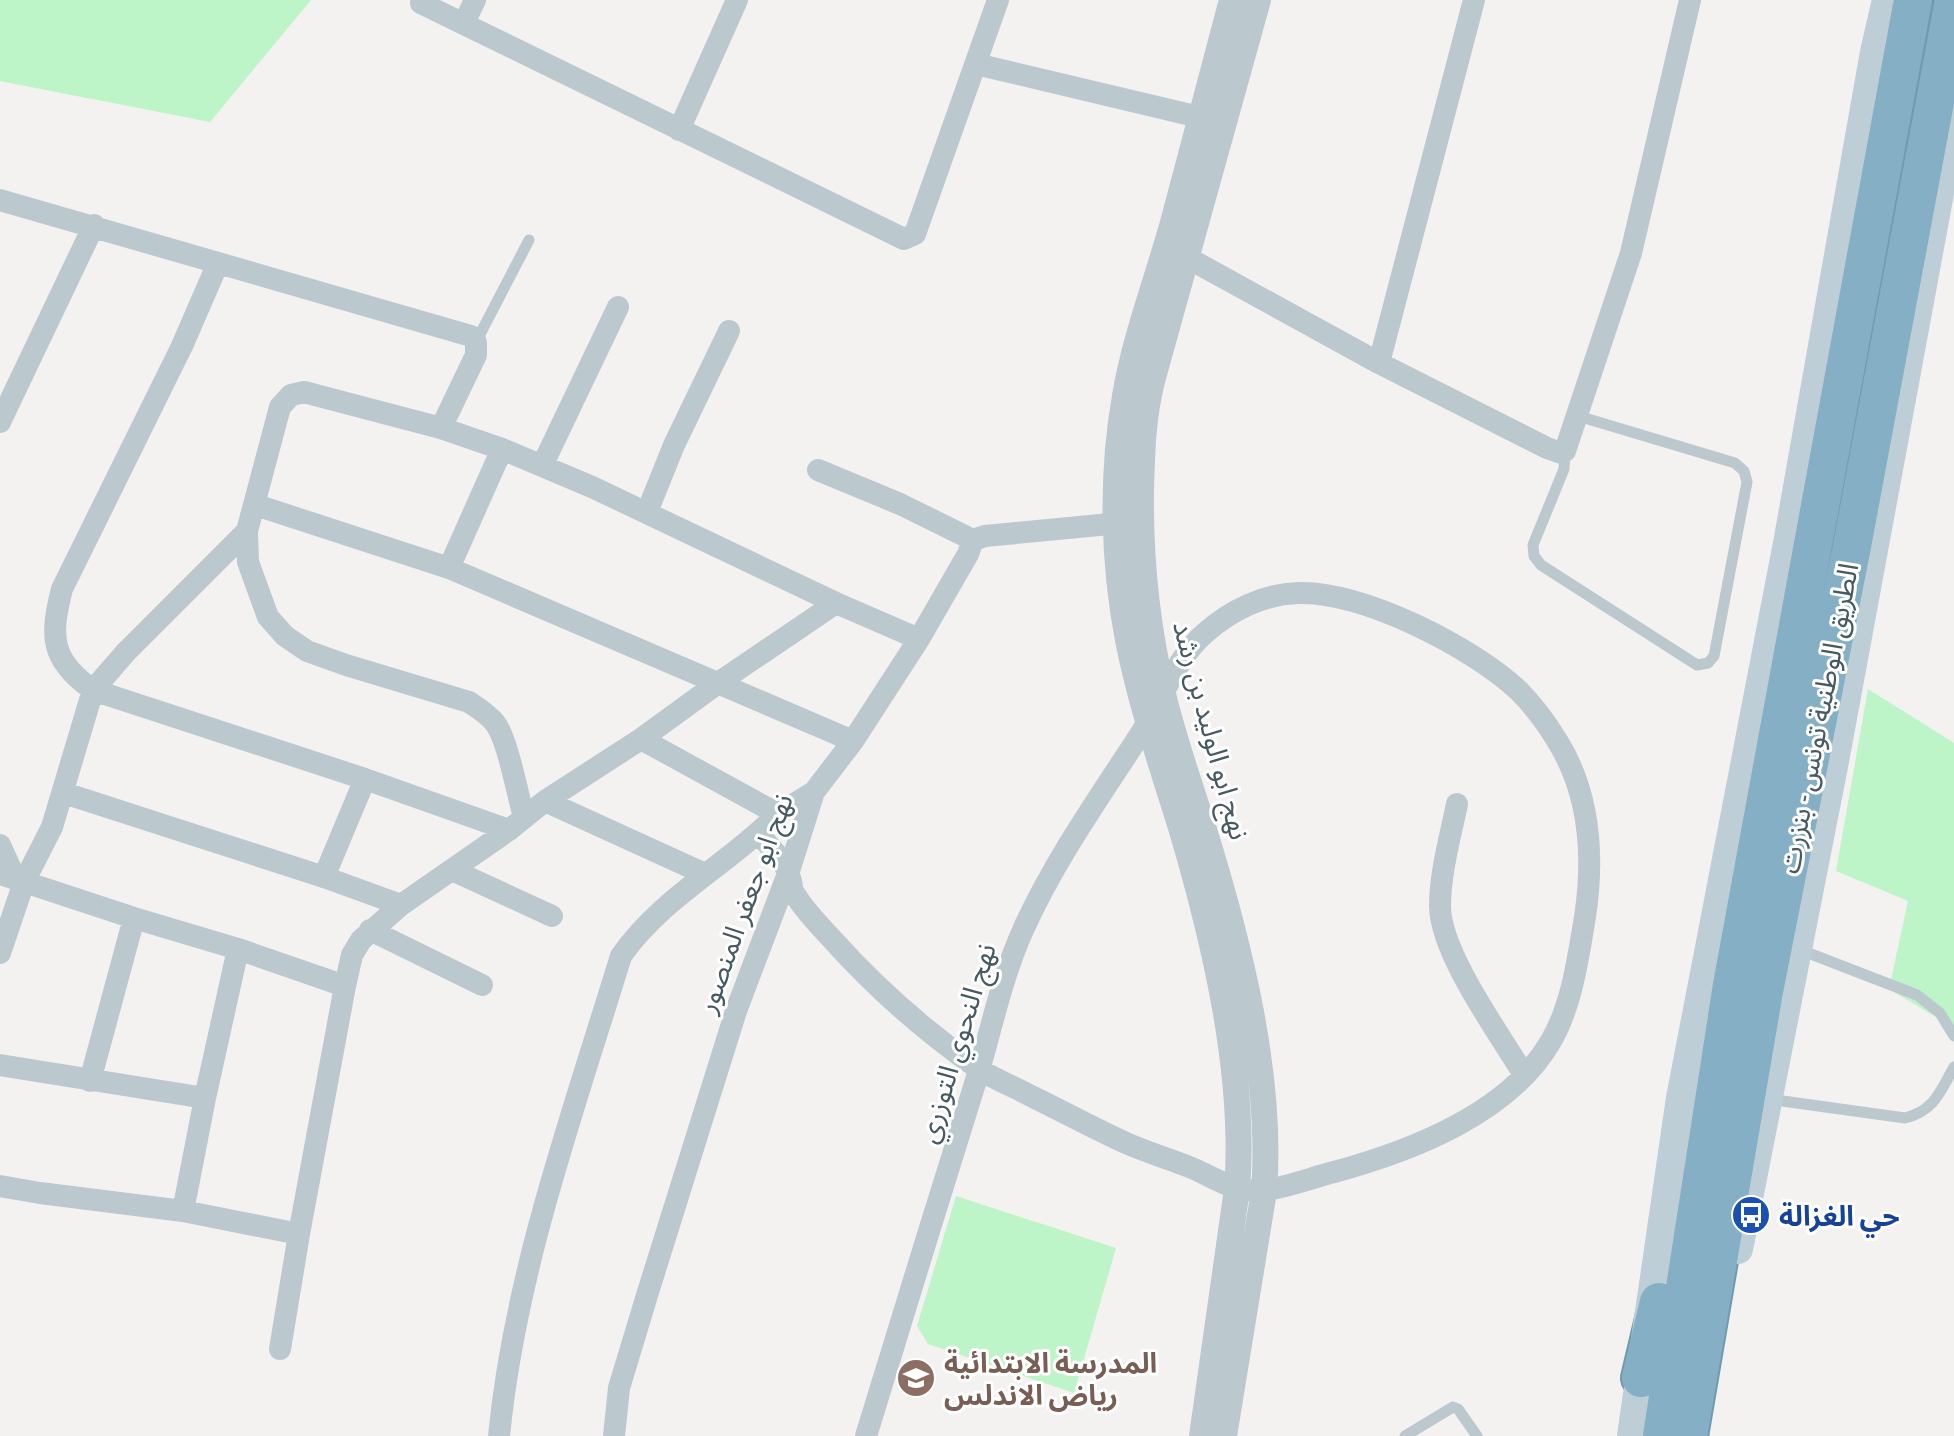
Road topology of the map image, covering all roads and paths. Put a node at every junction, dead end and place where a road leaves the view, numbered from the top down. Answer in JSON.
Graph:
{"nodes":[{"id":1,"x":475,"y":0,"type":"edge"},
{"id":2,"x":737,"y":0,"type":"edge"},
{"id":3,"x":998,"y":0,"type":"edge"},
{"id":4,"x":1232,"y":0,"type":"edge"},
{"id":5,"x":1258,"y":0,"type":"edge"},
{"id":6,"x":1474,"y":0,"type":"edge"},
{"id":7,"x":1690,"y":0,"type":"edge"},
{"id":8,"x":1887,"y":0,"type":"edge"},
{"id":9,"x":1913,"y":0,"type":"edge"},
{"id":10,"x":1954,"y":0,"type":"edge"},
{"id":11,"x":421,"y":3,"type":"dead end"},
{"id":12,"x":464,"y":23,"type":"junction"},
{"id":13,"x":976,"y":64,"type":"junction"},
{"id":14,"x":1212,"y":120,"type":"junction"},
{"id":15,"x":1951,"y":129,"type":"edge"},
{"id":16,"x":679,"y":130,"type":"junction"},
{"id":17,"x":0,"y":200,"type":"edge"},
{"id":18,"x":94,"y":225,"type":"junction"},
{"id":19,"x":529,"y":240,"type":"dead end"},
{"id":20,"x":1177,"y":254,"type":"junction"},
{"id":21,"x":218,"y":263,"type":"junction"},
{"id":22,"x":618,"y":307,"type":"dead end"},
{"id":23,"x":729,"y":331,"type":"dead end"},
{"id":24,"x":476,"y":342,"type":"junction"},
{"id":25,"x":1379,"y":363,"type":"junction"},
{"id":26,"x":1578,"y":416,"type":"junction"},
{"id":27,"x":0,"y":422,"type":"edge"},
{"id":28,"x":441,"y":428,"type":"junction"},
{"id":29,"x":502,"y":449,"type":"junction"},
{"id":30,"x":1565,"y":451,"type":"junction"},
{"id":31,"x":542,"y":466,"type":"junction"},
{"id":32,"x":818,"y":470,"type":"dead end"},
{"id":33,"x":256,"y":505,"type":"junction"},
{"id":34,"x":647,"y":512,"type":"junction"},
{"id":35,"x":1128,"y":522,"type":"junction"},
{"id":36,"x":247,"y":531,"type":"junction"},
{"id":37,"x":1789,"y":538,"type":"junction"},
{"id":38,"x":973,"y":540,"type":"junction"},
{"id":39,"x":1852,"y":546,"type":"junction"},
{"id":40,"x":449,"y":568,"type":"junction"},
{"id":41,"x":836,"y":603,"type":"junction"},
{"id":42,"x":919,"y":639,"type":"junction"},
{"id":43,"x":718,"y":683,"type":"junction"},
{"id":44,"x":93,"y":690,"type":"junction"},
{"id":45,"x":1163,"y":695,"type":"junction"},
{"id":46,"x":1818,"y":713,"type":"junction"},
{"id":47,"x":1147,"y":723,"type":"junction"},
{"id":48,"x":641,"y":739,"type":"junction"},
{"id":49,"x":853,"y":741,"type":"junction"},
{"id":50,"x":365,"y":779,"type":"junction"},
{"id":51,"x":814,"y":792,"type":"junction"},
{"id":52,"x":64,"y":793,"type":"junction"},
{"id":53,"x":545,"y":801,"type":"junction"},
{"id":54,"x":1457,"y":804,"type":"dead end"},
{"id":55,"x":778,"y":814,"type":"junction"},
{"id":56,"x":516,"y":823,"type":"junction"},
{"id":57,"x":759,"y":834,"type":"junction"},
{"id":58,"x":0,"y":845,"type":"edge"},
{"id":59,"x":452,"y":870,"type":"junction"},
{"id":60,"x":789,"y":871,"type":"junction"},
{"id":61,"x":705,"y":874,"type":"junction"},
{"id":62,"x":324,"y":877,"type":"junction"},
{"id":63,"x":13,"y":878,"type":"edge"},
{"id":64,"x":401,"y":905,"type":"junction"},
{"id":65,"x":552,"y":916,"type":"dead end"},
{"id":66,"x":134,"y":918,"type":"junction"},
{"id":67,"x":370,"y":930,"type":"junction"},
{"id":68,"x":238,"y":949,"type":"junction"},
{"id":69,"x":1796,"y":949,"type":"junction"},
{"id":70,"x":0,"y":953,"type":"edge"},
{"id":71,"x":482,"y":985,"type":"dead end"},
{"id":72,"x":345,"y":986,"type":"junction"},
{"id":73,"x":1731,"y":994,"type":"junction"},
{"id":74,"x":1954,"y":1036,"type":"edge"},
{"id":75,"x":0,"y":1065,"type":"edge"},
{"id":76,"x":1954,"y":1067,"type":"edge"},
{"id":77,"x":979,"y":1070,"type":"junction"},
{"id":78,"x":1524,"y":1075,"type":"junction"},
{"id":79,"x":90,"y":1081,"type":"junction"},
{"id":80,"x":205,"y":1098,"type":"junction"},
{"id":81,"x":1768,"y":1099,"type":"junction"},
{"id":82,"x":0,"y":1186,"type":"edge"},
{"id":83,"x":1237,"y":1189,"type":"junction"},
{"id":84,"x":1264,"y":1191,"type":"junction"},
{"id":85,"x":1749,"y":1191,"type":"junction"},
{"id":86,"x":183,"y":1211,"type":"junction"},
{"id":87,"x":299,"y":1234,"type":"junction"},
{"id":88,"x":280,"y":1349,"type":"dead end"},
{"id":89,"x":1641,"y":1378,"type":"junction"},
{"id":90,"x":499,"y":1436,"type":"edge"},
{"id":91,"x":614,"y":1436,"type":"edge"},
{"id":92,"x":866,"y":1436,"type":"edge"},
{"id":93,"x":1202,"y":1436,"type":"edge"},
{"id":94,"x":1224,"y":1436,"type":"edge"},
{"id":95,"x":1405,"y":1436,"type":"edge"},
{"id":96,"x":1477,"y":1436,"type":"edge"},
{"id":97,"x":1632,"y":1436,"type":"edge"},
{"id":98,"x":1662,"y":1436,"type":"edge"},
{"id":99,"x":1688,"y":1436,"type":"edge"},
{"id":100,"x":1705,"y":1436,"type":"edge"}],
"edges":[{"from":1,"to":12,"type":"street"},
{"from":2,"to":16,"type":"street"},
{"from":3,"to":13,"type":"street"},
{"from":4,"to":14,"type":"street","name":"نهج ابو الوليد بن رشد"},
{"from":5,"to":14,"type":"street","name":"نهج ابو الوليد بن رشد"},
{"from":6,"to":25,"type":"street"},
{"from":7,"to":26,"type":"street"},
{"from":8,"to":37,"type":"main road"},
{"from":9,"to":73,"type":"highway","name":"الطريق الوطنية تونس - بنزرت"},
{"from":10,"to":39,"type":"highway","name":"الطريق الوطنية تونس - بنزرت"},
{"from":11,"to":12,"type":"street"},
{"from":12,"to":16,"type":"street"},
{"from":13,"to":14,"type":"street"},
{"from":13,"to":16,"type":"street"},
{"from":14,"to":20,"type":"street","name":"نهج ابو الوليد بن رشد"},
{"from":15,"to":39,"type":"highway"},
{"from":15,"to":69,"type":"main road"},
{"from":17,"to":18,"type":"street"},
{"from":18,"to":21,"type":"street"},
{"from":18,"to":27,"type":"street"},
{"from":19,"to":24,"type":"lane"},
{"from":20,"to":25,"type":"street"},
{"from":20,"to":35,"type":"street","name":"نهج ابو الوليد بن رشد"},
{"from":21,"to":24,"type":"street"},
{"from":21,"to":44,"type":"street"},
{"from":22,"to":31,"type":"street"},
{"from":23,"to":34,"type":"street"},
{"from":24,"to":28,"type":"street"},
{"from":25,"to":30,"type":"street"},
{"from":26,"to":30,"type":"street"},
{"from":26,"to":30,"type":"lane"},
{"from":28,"to":29,"type":"street"},
{"from":28,"to":33,"type":"street"},
{"from":29,"to":31,"type":"street"},
{"from":29,"to":40,"type":"street"},
{"from":31,"to":34,"type":"street"},
{"from":32,"to":38,"type":"street"},
{"from":33,"to":36,"type":"street"},
{"from":33,"to":40,"type":"street"},
{"from":34,"to":41,"type":"street"},
{"from":35,"to":38,"type":"street"},
{"from":35,"to":45,"type":"street","name":"نهج ابو الوليد بن رشد"},
{"from":35,"to":47,"type":"street","name":"نهج ابو الوليد بن رشد"},
{"from":36,"to":44,"type":"street"},
{"from":36,"to":56,"type":"street"},
{"from":37,"to":73,"type":"highway"},
{"from":37,"to":89,"type":"main road"},
{"from":38,"to":42,"type":"street","name":"نهج ابو جعفر المنصور"},
{"from":39,"to":46,"type":"highway","name":"الطريق الوطنية تونس - بنزرت"},
{"from":40,"to":43,"type":"street"},
{"from":41,"to":42,"type":"street"},
{"from":41,"to":43,"type":"street"},
{"from":42,"to":49,"type":"street","name":"نهج ابو جعفر المنصور"},
{"from":43,"to":48,"type":"street"},
{"from":43,"to":49,"type":"street"},
{"from":44,"to":50,"type":"street"},
{"from":44,"to":52,"type":"street"},
{"from":45,"to":47,"type":"street","name":"نهج النحوي التوزري"},
{"from":45,"to":78,"type":"street","name":"نهج النحوي التوزري"},
{"from":45,"to":84,"type":"street","name":"نهج ابو الوليد بن رشد"},
{"from":46,"to":85,"type":"highway"},
{"from":46,"to":99,"type":"highway","name":"الطريق الوطنية تونس - بنزرت"},
{"from":47,"to":77,"type":"street","name":"نهج النحوي التوزري"},
{"from":47,"to":83,"type":"street","name":"نهج ابو الوليد بن رشد"},
{"from":48,"to":53,"type":"street"},
{"from":48,"to":55,"type":"street"},
{"from":49,"to":51,"type":"street","name":"نهج ابو جعفر المنصور"},
{"from":50,"to":56,"type":"street"},
{"from":50,"to":62,"type":"street"},
{"from":51,"to":55,"type":"street"},
{"from":51,"to":60,"type":"street","name":"نهج ابو جعفر المنصور"},
{"from":52,"to":62,"type":"street"},
{"from":52,"to":63,"type":"street"},
{"from":53,"to":56,"type":"street"},
{"from":53,"to":61,"type":"street"},
{"from":54,"to":78,"type":"street"},
{"from":55,"to":57,"type":"street"},
{"from":56,"to":59,"type":"street"},
{"from":57,"to":60,"type":"street"},
{"from":57,"to":61,"type":"street"},
{"from":58,"to":63,"type":"street"},
{"from":59,"to":64,"type":"street"},
{"from":59,"to":65,"type":"street"},
{"from":60,"to":77,"type":"street"},
{"from":60,"to":91,"type":"street","name":"نهج ابو جعفر المنصور"},
{"from":61,"to":90,"type":"street"},
{"from":62,"to":64,"type":"street"},
{"from":63,"to":66,"type":"street"},
{"from":63,"to":70,"type":"street"},
{"from":64,"to":67,"type":"street"},
{"from":66,"to":68,"type":"street"},
{"from":66,"to":79,"type":"street"},
{"from":67,"to":71,"type":"street"},
{"from":67,"to":72,"type":"street"},
{"from":68,"to":72,"type":"street"},
{"from":68,"to":80,"type":"street"},
{"from":69,"to":74,"type":"lane"},
{"from":69,"to":81,"type":"main road"},
{"from":72,"to":87,"type":"street"},
{"from":73,"to":89,"type":"highway"},
{"from":73,"to":98,"type":"highway","name":"الطريق الوطنية تونس - بنزرت"},
{"from":75,"to":79,"type":"street"},
{"from":76,"to":81,"type":"lane"},
{"from":77,"to":83,"type":"street"},
{"from":77,"to":92,"type":"street","name":"نهج النحوي التوزري"},
{"from":78,"to":84,"type":"street","name":"نهج النحوي التوزري"},
{"from":79,"to":80,"type":"street"},
{"from":80,"to":86,"type":"street"},
{"from":81,"to":85,"type":"main road"},
{"from":82,"to":86,"type":"street"},
{"from":83,"to":84,"type":"street","name":"نهج النحوي التوزري"},
{"from":83,"to":93,"type":"street","name":"نهج ابو الوليد بن رشد"},
{"from":84,"to":94,"type":"street","name":"نهج ابو الوليد بن رشد"},
{"from":85,"to":100,"type":"main road"},
{"from":86,"to":87,"type":"street"},
{"from":87,"to":88,"type":"street"},
{"from":89,"to":97,"type":"main road"},
{"from":95,"to":96,"type":"lane"}]}
